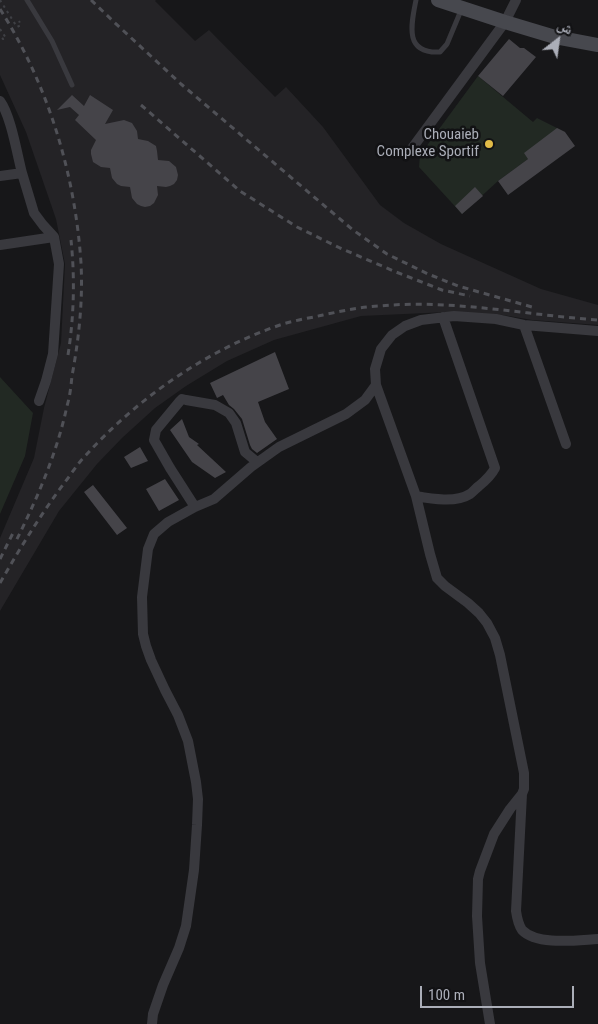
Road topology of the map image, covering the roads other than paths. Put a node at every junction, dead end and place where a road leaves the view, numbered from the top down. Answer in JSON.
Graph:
{"nodes":[{"id":1,"x":27,"y":0,"type":"edge"},
{"id":2,"x":416,"y":0,"type":"edge"},
{"id":3,"x":438,"y":0,"type":"edge"},
{"id":4,"x":516,"y":0,"type":"edge"},
{"id":5,"x":462,"y":8,"type":"junction"},
{"id":6,"x":505,"y":22,"type":"junction"},
{"id":7,"x":598,"y":45,"type":"edge"},
{"id":8,"x":72,"y":85,"type":"dead end"},
{"id":9,"x":0,"y":101,"type":"edge"},
{"id":10,"x":410,"y":151,"type":"dead end"},
{"id":11,"x":22,"y":174,"type":"junction"},
{"id":12,"x":0,"y":176,"type":"edge"},
{"id":13,"x":54,"y":237,"type":"junction"},
{"id":14,"x":0,"y":245,"type":"edge"},
{"id":15,"x":443,"y":316,"type":"junction"},
{"id":16,"x":524,"y":325,"type":"junction"},
{"id":17,"x":598,"y":331,"type":"edge"},
{"id":18,"x":376,"y":386,"type":"junction"},
{"id":19,"x":39,"y":401,"type":"dead end"},
{"id":20,"x":566,"y":444,"type":"dead end"},
{"id":21,"x":257,"y":462,"type":"junction"},
{"id":22,"x":416,"y":496,"type":"junction"},
{"id":23,"x":195,"y":507,"type":"junction"},
{"id":24,"x":522,"y":794,"type":"junction"},
{"id":25,"x":598,"y":940,"type":"edge"},
{"id":26,"x":152,"y":1024,"type":"edge"},
{"id":27,"x":490,"y":1024,"type":"edge"}],
"edges":[{"from":1,"to":8,"type":"lane"},
{"from":2,"to":5,"type":"lane"},
{"from":3,"to":5,"type":"main road"},
{"from":4,"to":6,"type":"street"},
{"from":5,"to":6,"type":"main road"},
{"from":6,"to":7,"type":"main road"},
{"from":6,"to":10,"type":"street"},
{"from":9,"to":11,"type":"street"},
{"from":11,"to":12,"type":"street"},
{"from":11,"to":13,"type":"street"},
{"from":13,"to":14,"type":"street"},
{"from":13,"to":19,"type":"street"},
{"from":15,"to":16,"type":"street"},
{"from":15,"to":18,"type":"street"},
{"from":15,"to":22,"type":"street"},
{"from":16,"to":17,"type":"street"},
{"from":16,"to":20,"type":"street"},
{"from":18,"to":21,"type":"street"},
{"from":18,"to":22,"type":"street"},
{"from":21,"to":23,"type":"street"},
{"from":21,"to":23,"type":"street"},
{"from":22,"to":24,"type":"street"},
{"from":23,"to":26,"type":"street"},
{"from":24,"to":25,"type":"street"},
{"from":24,"to":27,"type":"street"}]}
